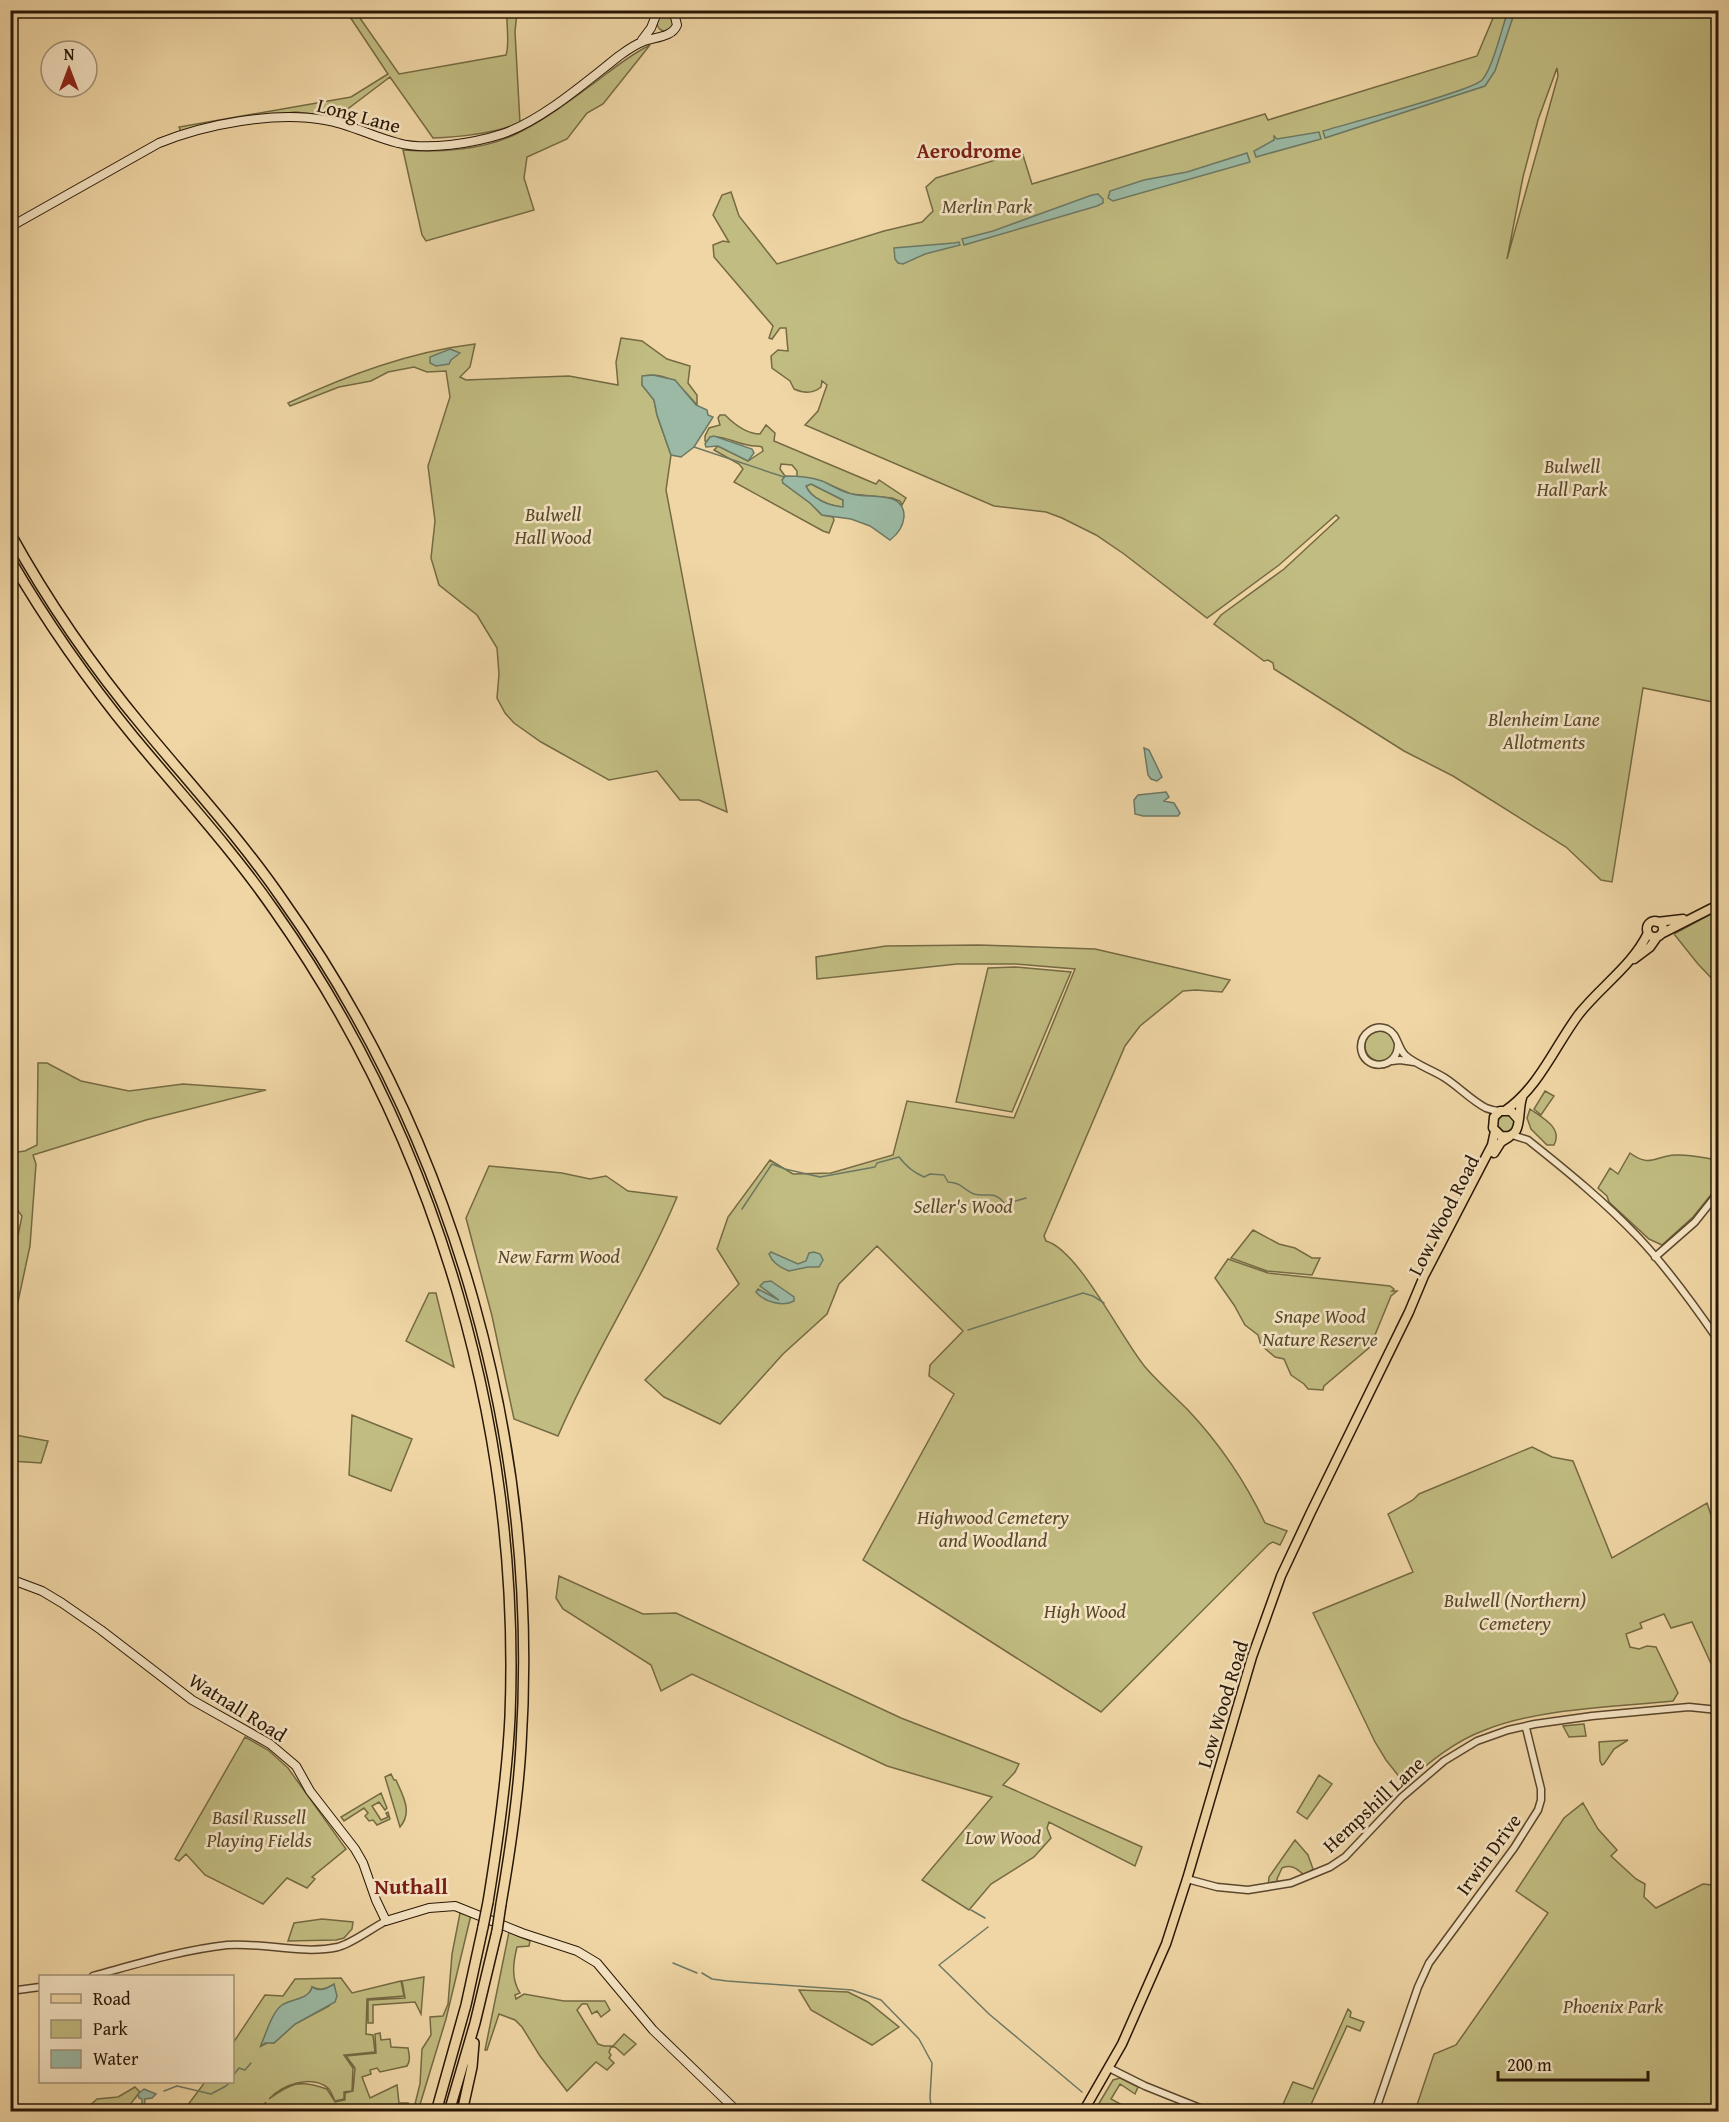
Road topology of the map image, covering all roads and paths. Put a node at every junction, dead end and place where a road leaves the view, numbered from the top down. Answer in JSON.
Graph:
{"nodes":[{"id":1,"x":672,"y":12,"type":"edge"},
{"id":2,"x":656,"y":15,"type":"edge"},
{"id":3,"x":665,"y":34,"type":"junction"},
{"id":4,"x":640,"y":42,"type":"junction"},
{"id":5,"x":10,"y":228,"type":"edge"},
{"id":6,"x":10,"y":533,"type":"edge"},
{"id":7,"x":10,"y":559,"type":"edge"},
{"id":8,"x":1719,"y":905,"type":"edge"},
{"id":9,"x":1696,"y":916,"type":"junction"},
{"id":10,"x":1657,"y":922,"type":"junction"},
{"id":11,"x":1648,"y":933,"type":"junction"},
{"id":12,"x":1659,"y":936,"type":"junction"},
{"id":13,"x":1629,"y":963,"type":"junction"},
{"id":14,"x":1398,"y":1044,"type":"junction"},
{"id":15,"x":1390,"y":1062,"type":"junction"},
{"id":16,"x":1418,"y":1063,"type":"junction"},
{"id":17,"x":1522,"y":1098,"type":"junction"},
{"id":18,"x":1485,"y":1107,"type":"junction"},
{"id":19,"x":1503,"y":1111,"type":"junction"},
{"id":20,"x":1518,"y":1119,"type":"junction"},
{"id":21,"x":1493,"y":1128,"type":"junction"},
{"id":22,"x":1510,"y":1136,"type":"junction"},
{"id":23,"x":1719,"y":1193,"type":"edge"},
{"id":24,"x":1655,"y":1257,"type":"junction"},
{"id":25,"x":1409,"y":1312,"type":"junction"},
{"id":26,"x":1719,"y":1341,"type":"edge"},
{"id":27,"x":10,"y":1579,"type":"edge"},
{"id":28,"x":1719,"y":1710,"type":"edge"},
{"id":29,"x":1526,"y":1728,"type":"junction"},
{"id":30,"x":1187,"y":1879,"type":"junction"},
{"id":31,"x":386,"y":1921,"type":"junction"},
{"id":32,"x":100,"y":1975,"type":"edge"},
{"id":33,"x":39,"y":1987,"type":"edge"},
{"id":34,"x":10,"y":1991,"type":"edge"},
{"id":35,"x":475,"y":2023,"type":"junction"},
{"id":36,"x":1109,"y":2068,"type":"junction"},
{"id":37,"x":434,"y":2112,"type":"edge"},
{"id":38,"x":449,"y":2112,"type":"edge"},
{"id":39,"x":462,"y":2112,"type":"edge"},
{"id":40,"x":738,"y":2112,"type":"edge"},
{"id":41,"x":1083,"y":2112,"type":"edge"},
{"id":42,"x":1210,"y":2112,"type":"edge"},
{"id":43,"x":1375,"y":2112,"type":"edge"}],
"edges":[{"from":1,"to":2,"type":"main road"},
{"from":1,"to":3,"type":"main road"},
{"from":2,"to":3,"type":"main road"},
{"from":2,"to":4,"type":"main road"},
{"from":3,"to":4,"type":"main road"},
{"from":4,"to":5,"type":"main road","name":"Long Lane"},
{"from":6,"to":35,"type":"highway","bridge":true},
{"from":7,"to":37,"type":"highway","bridge":true},
{"from":8,"to":9,"type":"main road"},
{"from":9,"to":10,"type":"main road"},
{"from":9,"to":12,"type":"main road"},
{"from":10,"to":11,"type":"main road"},
{"from":10,"to":12,"type":"main road"},
{"from":11,"to":12,"type":"main road"},
{"from":11,"to":13,"type":"main road"},
{"from":12,"to":13,"type":"main road"},
{"from":13,"to":17,"type":"main road"},
{"from":14,"to":15,"type":"street"},
{"from":14,"to":15,"type":"street"},
{"from":14,"to":16,"type":"street"},
{"from":15,"to":16,"type":"street"},
{"from":16,"to":18,"type":"street"},
{"from":17,"to":19,"type":"main road"},
{"from":17,"to":20,"type":"main road"},
{"from":18,"to":19,"type":"street"},
{"from":18,"to":21,"type":"street"},
{"from":19,"to":20,"type":"main road"},
{"from":19,"to":21,"type":"main road"},
{"from":20,"to":22,"type":"main road"},
{"from":21,"to":22,"type":"main road"},
{"from":21,"to":25,"type":"main road","name":"Low Wood Road"},
{"from":22,"to":24,"type":"street"},
{"from":22,"to":25,"type":"main road","name":"Low Wood Road"},
{"from":23,"to":24,"type":"street"},
{"from":24,"to":26,"type":"street"},
{"from":25,"to":30,"type":"main road","name":"Low Wood Road"},
{"from":27,"to":31,"type":"main road","name":"Watnall Road"},
{"from":28,"to":29,"type":"street","name":"Hempshill Lane"},
{"from":29,"to":30,"type":"street","name":"Hempshill Lane"},
{"from":29,"to":43,"type":"street","name":"Irwin Drive"},
{"from":30,"to":36,"type":"main road","name":"Low Wood Road"},
{"from":31,"to":32,"type":"street"},
{"from":31,"to":40,"type":"main road"},
{"from":33,"to":34,"type":"street"},
{"from":35,"to":38,"type":"highway"},
{"from":35,"to":39,"type":"highway"},
{"from":36,"to":41,"type":"main road","name":"Low Wood Road"},
{"from":36,"to":42,"type":"street"}]}
